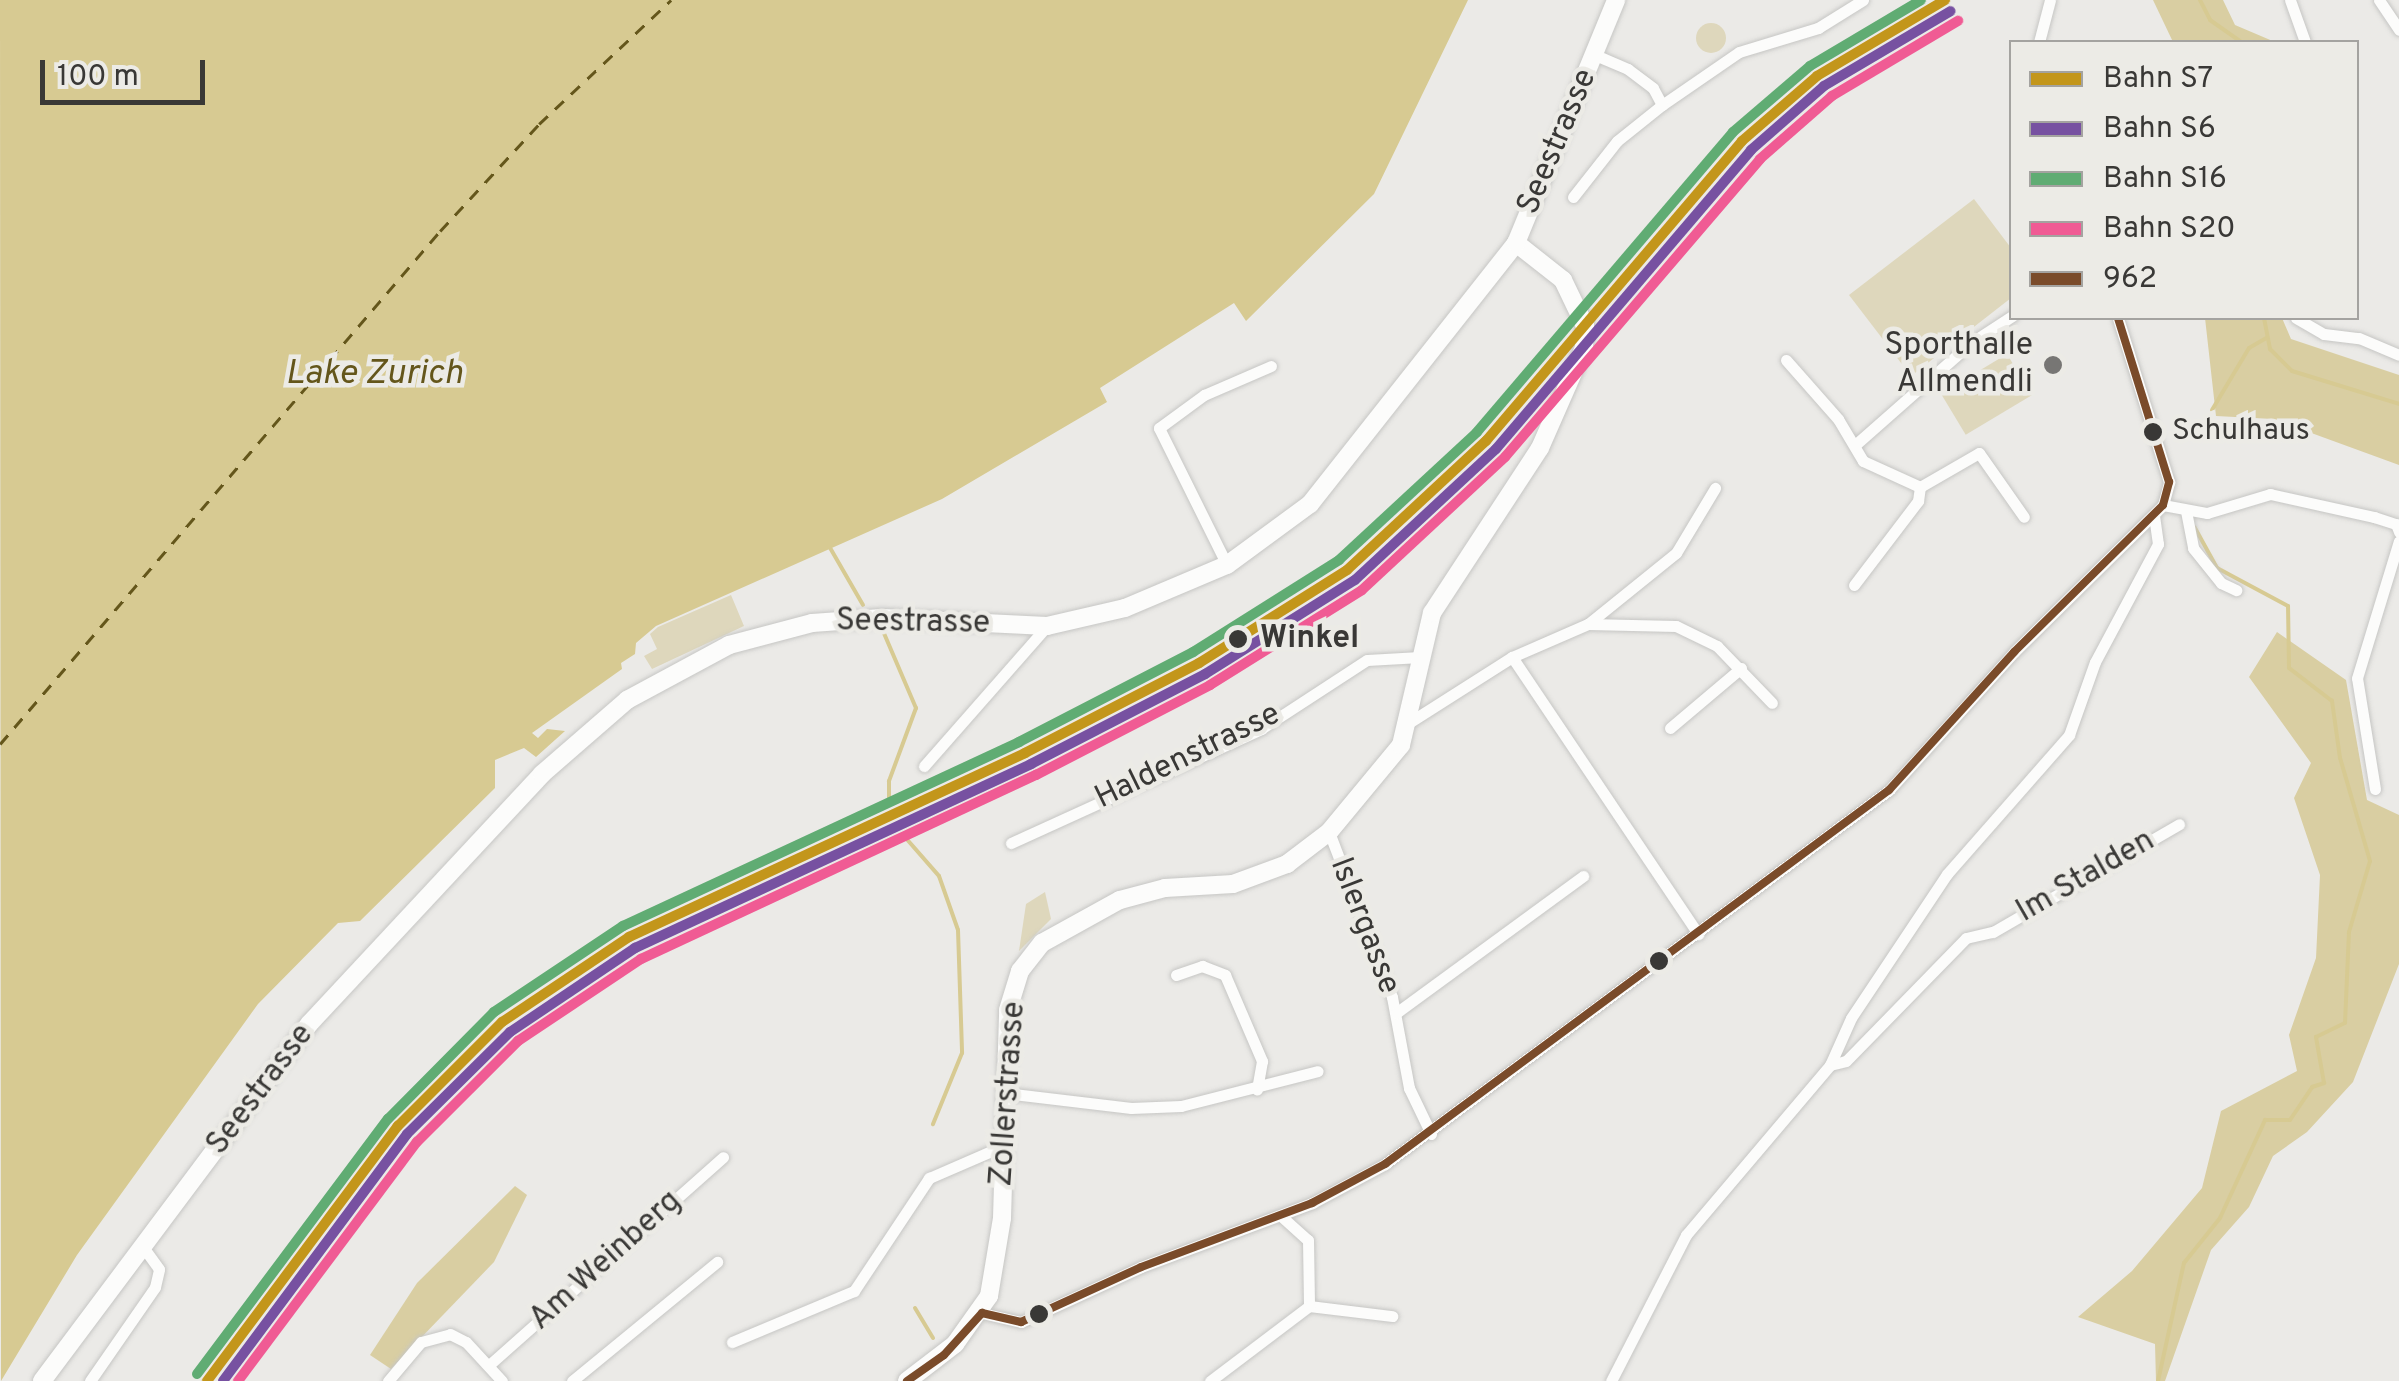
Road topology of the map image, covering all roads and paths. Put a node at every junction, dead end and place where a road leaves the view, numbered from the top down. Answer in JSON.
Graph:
{"nodes":[{"id":1,"x":1616,"y":0,"type":"edge"},
{"id":2,"x":1864,"y":0,"type":"edge"},
{"id":3,"x":2050,"y":0,"type":"edge"},
{"id":4,"x":2290,"y":0,"type":"edge"},
{"id":5,"x":2378,"y":0,"type":"edge"},
{"id":6,"x":2399,"y":30,"type":"edge"},
{"id":7,"x":2040,"y":40,"type":"edge"},
{"id":8,"x":2304,"y":40,"type":"edge"},
{"id":9,"x":1595,"y":55,"type":"junction"},
{"id":10,"x":1662,"y":105,"type":"junction"},
{"id":11,"x":1573,"y":197,"type":"dead end"},
{"id":12,"x":1516,"y":243,"type":"junction"},
{"id":13,"x":2009,"y":318,"type":"edge"},
{"id":14,"x":2119,"y":320,"type":"edge"},
{"id":15,"x":2300,"y":320,"type":"edge"},
{"id":16,"x":2399,"y":355,"type":"edge"},
{"id":17,"x":1786,"y":360,"type":"dead end"},
{"id":18,"x":1271,"y":366,"type":"dead end"},
{"id":19,"x":1855,"y":445,"type":"junction"},
{"id":20,"x":1920,"y":487,"type":"junction"},
{"id":21,"x":1715,"y":488,"type":"dead end"},
{"id":22,"x":2163,"y":504,"type":"junction"},
{"id":23,"x":2186,"y":511,"type":"junction"},
{"id":24,"x":2024,"y":517,"type":"dead end"},
{"id":25,"x":2154,"y":518,"type":"junction"},
{"id":26,"x":2399,"y":532,"type":"edge"},
{"id":27,"x":2399,"y":541,"type":"edge"},
{"id":28,"x":1228,"y":565,"type":"junction"},
{"id":29,"x":1854,"y":585,"type":"dead end"},
{"id":30,"x":2236,"y":590,"type":"dead end"},
{"id":31,"x":1588,"y":624,"type":"junction"},
{"id":32,"x":1047,"y":626,"type":"junction"},
{"id":33,"x":1420,"y":656,"type":"junction"},
{"id":34,"x":1512,"y":657,"type":"junction"},
{"id":35,"x":1740,"y":668,"type":"junction"},
{"id":36,"x":1772,"y":703,"type":"dead end"},
{"id":37,"x":1410,"y":722,"type":"junction"},
{"id":38,"x":1670,"y":728,"type":"dead end"},
{"id":39,"x":924,"y":766,"type":"dead end"},
{"id":40,"x":2375,"y":790,"type":"dead end"},
{"id":41,"x":2180,"y":824,"type":"dead end"},
{"id":42,"x":1329,"y":832,"type":"junction"},
{"id":43,"x":1010,"y":843,"type":"dead end"},
{"id":44,"x":1583,"y":876,"type":"dead end"},
{"id":45,"x":1698,"y":934,"type":"junction"},
{"id":46,"x":1176,"y":974,"type":"dead end"},
{"id":47,"x":1396,"y":1013,"type":"junction"},
{"id":48,"x":1830,"y":1065,"type":"junction"},
{"id":49,"x":1318,"y":1071,"type":"dead end"},
{"id":50,"x":1257,"y":1090,"type":"junction"},
{"id":51,"x":1005,"y":1094,"type":"junction"},
{"id":52,"x":1431,"y":1134,"type":"junction"},
{"id":53,"x":1003,"y":1146,"type":"junction"},
{"id":54,"x":723,"y":1156,"type":"dead end"},
{"id":55,"x":1281,"y":1216,"type":"junction"},
{"id":56,"x":144,"y":1250,"type":"junction"},
{"id":57,"x":717,"y":1262,"type":"dead end"},
{"id":58,"x":1309,"y":1306,"type":"junction"},
{"id":59,"x":982,"y":1313,"type":"junction"},
{"id":60,"x":1392,"y":1316,"type":"dead end"},
{"id":61,"x":732,"y":1342,"type":"dead end"},
{"id":62,"x":491,"y":1367,"type":"junction"},
{"id":63,"x":42,"y":1381,"type":"edge"},
{"id":64,"x":90,"y":1381,"type":"edge"},
{"id":65,"x":388,"y":1381,"type":"edge"},
{"id":66,"x":484,"y":1381,"type":"edge"},
{"id":67,"x":502,"y":1381,"type":"edge"},
{"id":68,"x":572,"y":1381,"type":"edge"},
{"id":69,"x":907,"y":1381,"type":"edge"},
{"id":70,"x":1210,"y":1381,"type":"edge"},
{"id":71,"x":1611,"y":1381,"type":"edge"}],
"edges":[{"from":1,"to":9,"type":"main road","name":"Seestrasse"},
{"from":2,"to":10,"type":"street"},
{"from":3,"to":7,"type":"street"},
{"from":4,"to":8,"type":"street"},
{"from":5,"to":6,"type":"street"},
{"from":9,"to":10,"type":"street"},
{"from":9,"to":12,"type":"main road","name":"Seestrasse"},
{"from":10,"to":11,"type":"street"},
{"from":12,"to":28,"type":"main road","name":"Seestrasse"},
{"from":12,"to":33,"type":"main road","name":"Zollerstrasse"},
{"from":13,"to":19,"type":"street"},
{"from":14,"to":22,"type":"street"},
{"from":15,"to":16,"type":"street"},
{"from":17,"to":19,"type":"street"},
{"from":18,"to":28,"type":"street"},
{"from":19,"to":20,"type":"street"},
{"from":20,"to":24,"type":"street"},
{"from":20,"to":29,"type":"street"},
{"from":21,"to":31,"type":"street"},
{"from":22,"to":23,"type":"street"},
{"from":22,"to":25,"type":"street"},
{"from":23,"to":26,"type":"street"},
{"from":23,"to":30,"type":"street"},
{"from":25,"to":45,"type":"street"},
{"from":25,"to":48,"type":"street"},
{"from":27,"to":40,"type":"street"},
{"from":28,"to":32,"type":"main road","name":"Seestrasse"},
{"from":31,"to":34,"type":"street"},
{"from":31,"to":35,"type":"street"},
{"from":32,"to":39,"type":"street"},
{"from":32,"to":56,"type":"main road","name":"Seestrasse"},
{"from":33,"to":37,"type":"main road","name":"Zollerstrasse"},
{"from":33,"to":43,"type":"street","name":"Haldenstrasse"},
{"from":34,"to":37,"type":"street"},
{"from":34,"to":45,"type":"street"},
{"from":35,"to":36,"type":"street"},
{"from":35,"to":38,"type":"street"},
{"from":37,"to":42,"type":"main road","name":"Zollerstrasse"},
{"from":41,"to":48,"type":"street","name":"Im Stalden"},
{"from":42,"to":47,"type":"street","name":"Islergasse"},
{"from":42,"to":51,"type":"main road","name":"Zollerstrasse"},
{"from":44,"to":47,"type":"street"},
{"from":45,"to":52,"type":"street"},
{"from":46,"to":50,"type":"street"},
{"from":47,"to":52,"type":"street","name":"Islergasse"},
{"from":48,"to":71,"type":"street"},
{"from":49,"to":50,"type":"street"},
{"from":50,"to":51,"type":"street"},
{"from":51,"to":53,"type":"main road","name":"Zollerstrasse"},
{"from":52,"to":55,"type":"street"},
{"from":53,"to":59,"type":"main road","name":"Zollerstrasse"},
{"from":53,"to":61,"type":"street"},
{"from":54,"to":62,"type":"street","name":"Am Weinberg"},
{"from":55,"to":58,"type":"street"},
{"from":55,"to":59,"type":"street"},
{"from":56,"to":63,"type":"main road","name":"Seestrasse"},
{"from":56,"to":64,"type":"street"},
{"from":57,"to":68,"type":"street"},
{"from":58,"to":60,"type":"street"},
{"from":58,"to":70,"type":"street"},
{"from":59,"to":69,"type":"main road"},
{"from":62,"to":65,"type":"street"},
{"from":62,"to":66,"type":"street","name":"Am Weinberg"},
{"from":62,"to":67,"type":"street"}]}
